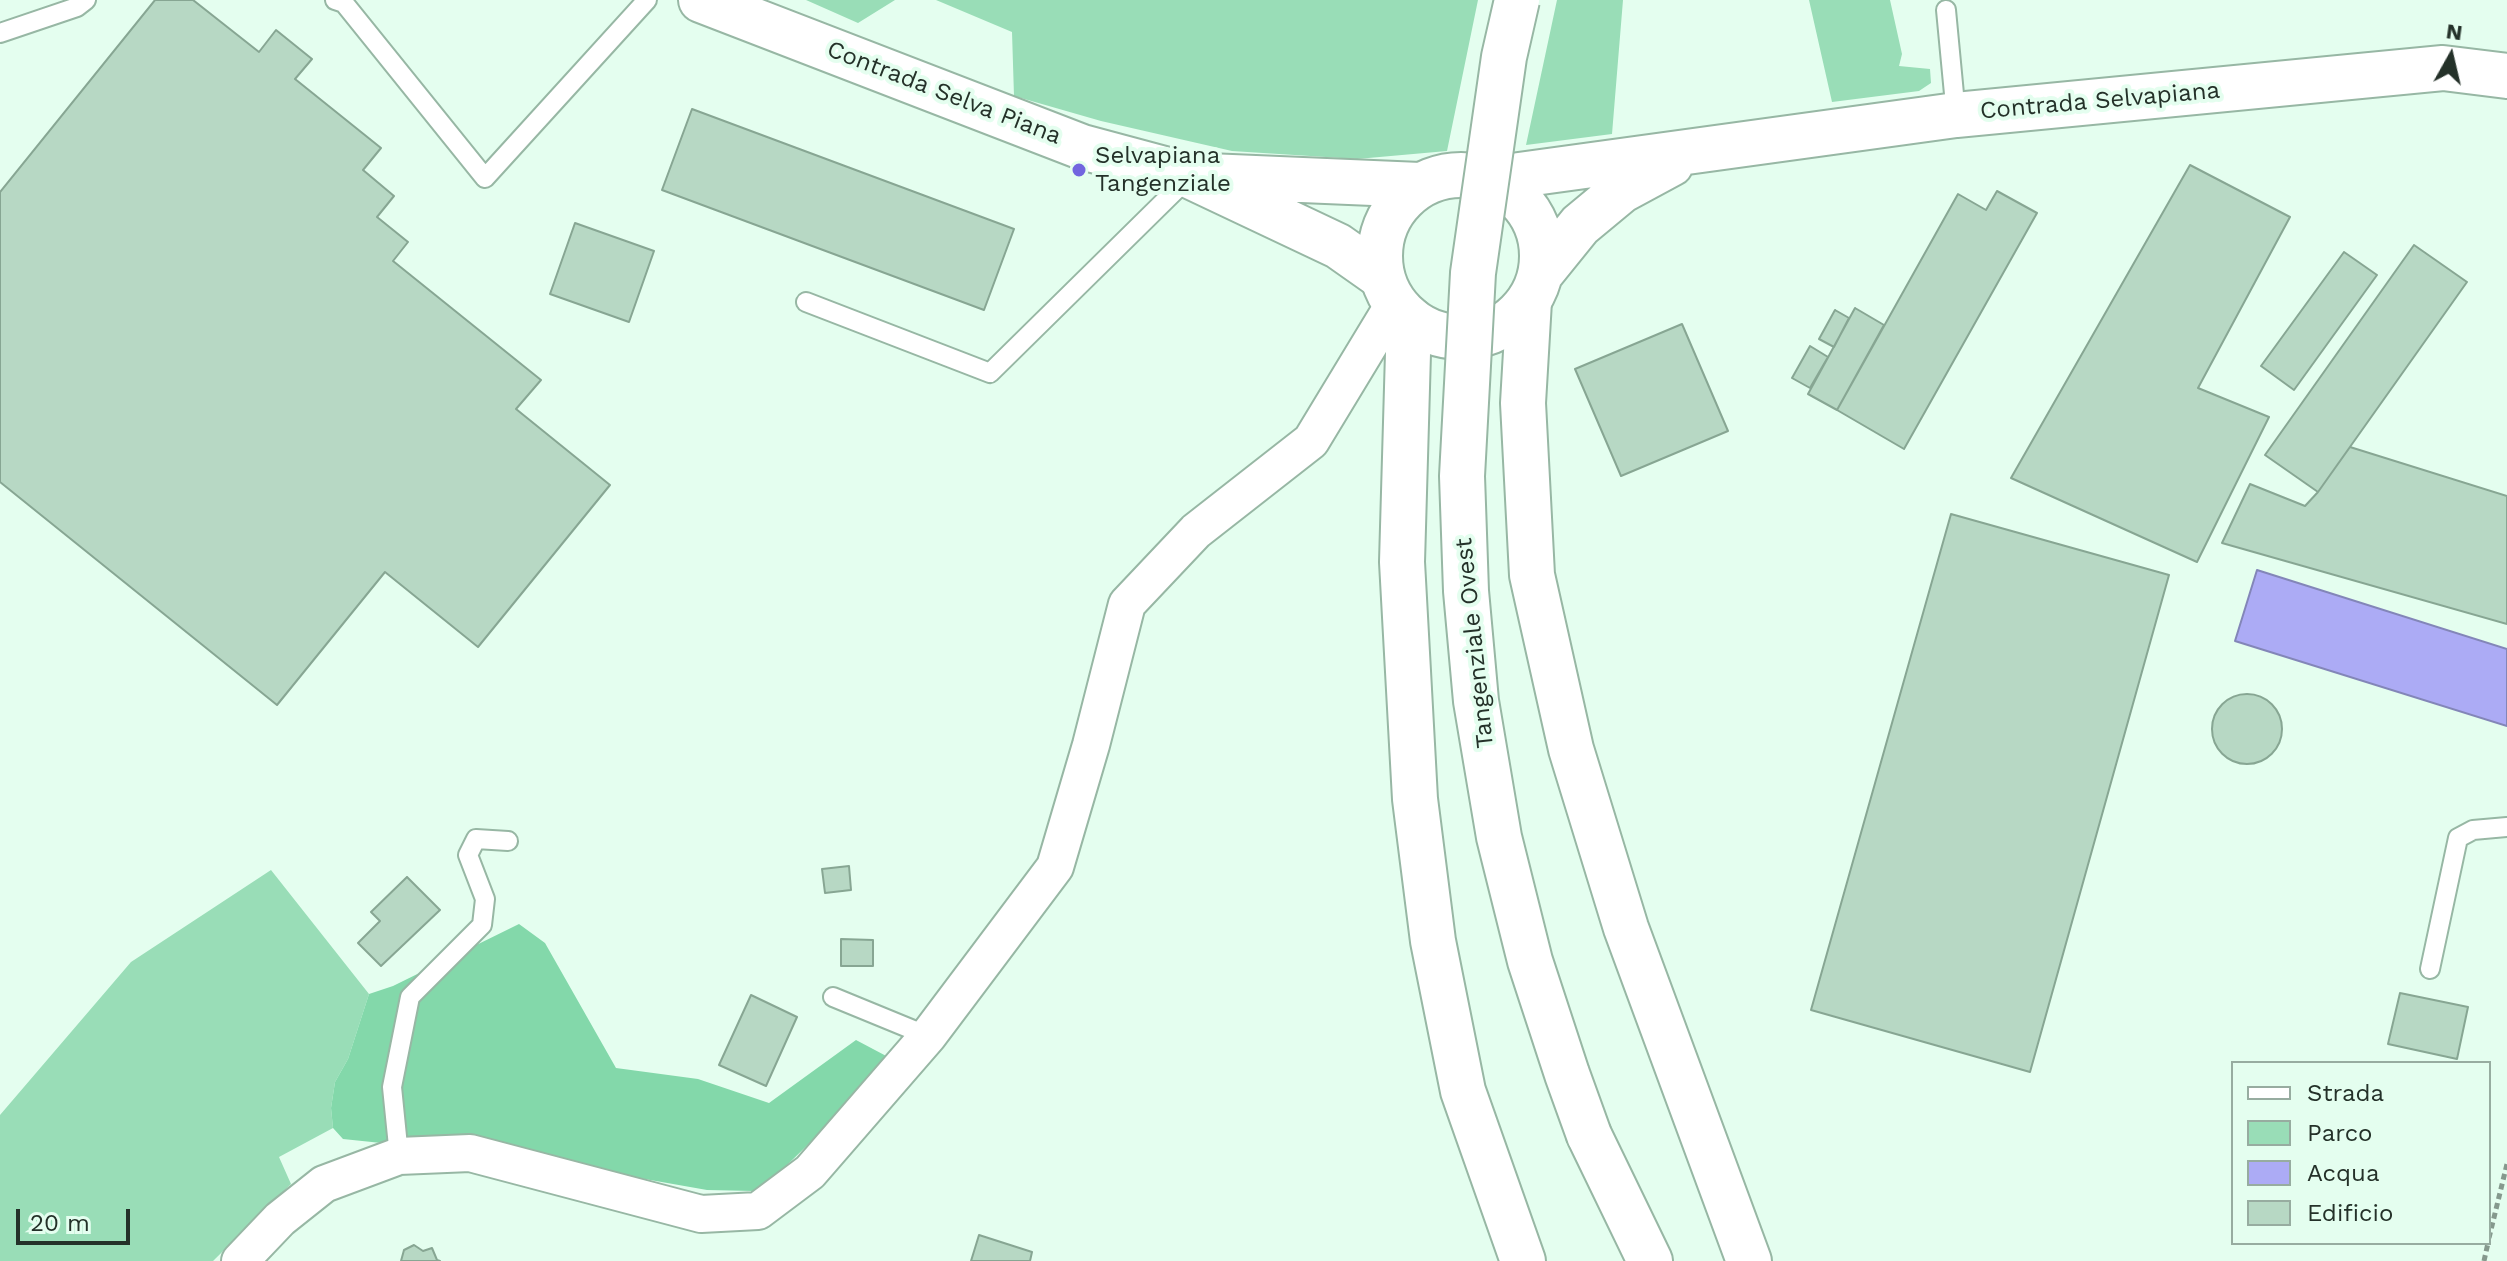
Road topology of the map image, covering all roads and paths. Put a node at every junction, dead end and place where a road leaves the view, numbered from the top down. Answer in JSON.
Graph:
{"nodes":[{"id":1,"x":86,"y":0,"type":"edge"},
{"id":2,"x":335,"y":0,"type":"edge"},
{"id":3,"x":647,"y":0,"type":"edge"},
{"id":4,"x":701,"y":0,"type":"edge"},
{"id":5,"x":1517,"y":0,"type":"edge"},
{"id":6,"x":1946,"y":10,"type":"dead end"},
{"id":7,"x":0,"y":33,"type":"edge"},
{"id":8,"x":2507,"y":76,"type":"edge"},
{"id":9,"x":1956,"y":115,"type":"junction"},
{"id":10,"x":1695,"y":152,"type":"junction"},
{"id":11,"x":1190,"y":176,"type":"junction"},
{"id":12,"x":1490,"y":179,"type":"junction"},
{"id":13,"x":1420,"y":185,"type":"junction"},
{"id":14,"x":1535,"y":287,"type":"junction"},
{"id":15,"x":1395,"y":300,"type":"junction"},
{"id":16,"x":806,"y":302,"type":"dead end"},
{"id":17,"x":2507,"y":827,"type":"edge"},
{"id":18,"x":508,"y":841,"type":"dead end"},
{"id":19,"x":2430,"y":969,"type":"dead end"},
{"id":20,"x":833,"y":997,"type":"dead end"},
{"id":21,"x":928,"y":1036,"type":"junction"},
{"id":22,"x":399,"y":1156,"type":"junction"},
{"id":23,"x":2507,"y":1164,"type":"edge"},
{"id":24,"x":2491,"y":1228,"type":"edge"},
{"id":25,"x":240,"y":1261,"type":"edge"},
{"id":26,"x":1523,"y":1261,"type":"edge"},
{"id":27,"x":1650,"y":1261,"type":"edge"},
{"id":28,"x":1749,"y":1261,"type":"edge"}],
"edges":[{"from":1,"to":7,"type":"lane"},
{"from":2,"to":3,"type":"lane"},
{"from":4,"to":11,"type":"main road","name":"Contrada Selva Piana"},
{"from":5,"to":27,"type":"main road","name":"Tangenziale Ovest","bridge":true},
{"from":6,"to":9,"type":"lane"},
{"from":8,"to":9,"type":"main road","name":"Contrada Selvapiana"},
{"from":9,"to":10,"type":"main road","name":"Contrada Selvapiana"},
{"from":10,"to":12,"type":"main road","name":"Contrada Selvapiana"},
{"from":10,"to":14,"type":"main road","name":"Contrada Selvapiana"},
{"from":11,"to":13,"type":"main road"},
{"from":11,"to":15,"type":"main road"},
{"from":11,"to":16,"type":"lane"},
{"from":12,"to":13,"type":"main road"},
{"from":12,"to":14,"type":"main road"},
{"from":13,"to":15,"type":"main road"},
{"from":14,"to":15,"type":"main road"},
{"from":14,"to":28,"type":"main road"},
{"from":15,"to":21,"type":"street"},
{"from":15,"to":26,"type":"main road"},
{"from":17,"to":19,"type":"lane"},
{"from":18,"to":22,"type":"lane"},
{"from":20,"to":21,"type":"lane"},
{"from":21,"to":22,"type":"street"},
{"from":22,"to":25,"type":"street"},
{"from":23,"to":24,"type":"path"}]}
